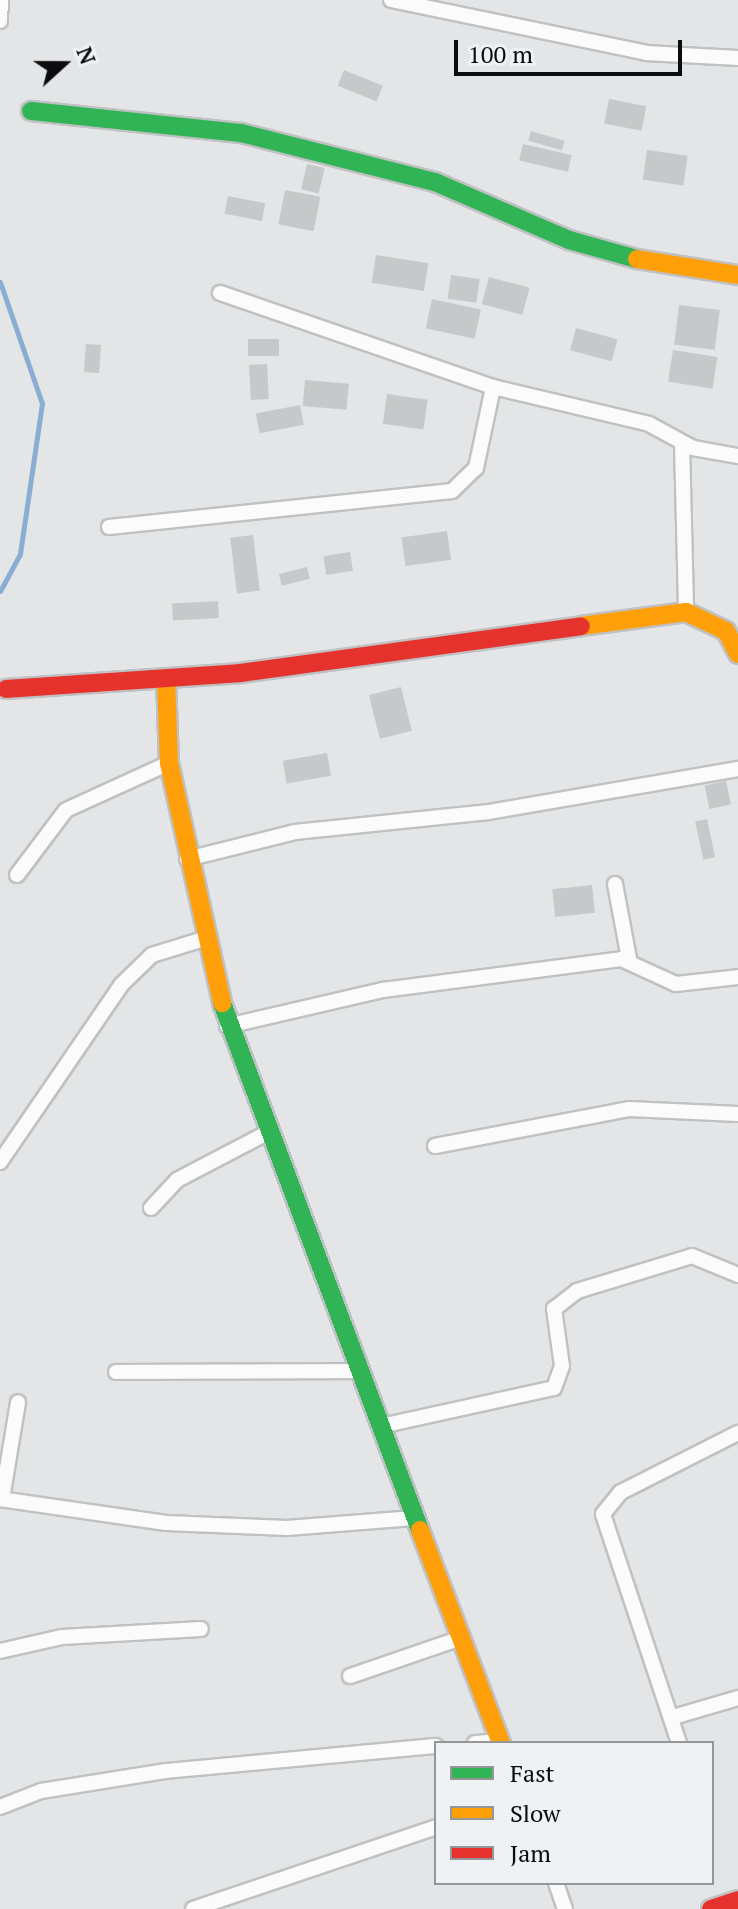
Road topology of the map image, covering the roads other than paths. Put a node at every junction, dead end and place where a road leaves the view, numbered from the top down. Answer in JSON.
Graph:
{"nodes":[{"id":1,"x":1,"y":0,"type":"edge"},
{"id":2,"x":391,"y":0,"type":"edge"},
{"id":3,"x":0,"y":21,"type":"edge"},
{"id":4,"x":738,"y":58,"type":"edge"},
{"id":5,"x":31,"y":111,"type":"dead end"},
{"id":6,"x":738,"y":275,"type":"edge"},
{"id":7,"x":220,"y":293,"type":"dead end"},
{"id":8,"x":493,"y":387,"type":"junction"},
{"id":9,"x":682,"y":443,"type":"junction"},
{"id":10,"x":738,"y":456,"type":"edge"},
{"id":11,"x":109,"y":527,"type":"dead end"},
{"id":12,"x":686,"y":612,"type":"junction"},
{"id":13,"x":736,"y":646,"type":"edge"},
{"id":14,"x":166,"y":678,"type":"junction"},
{"id":15,"x":6,"y":689,"type":"dead end"},
{"id":16,"x":169,"y":763,"type":"junction"},
{"id":17,"x":738,"y":769,"type":"edge"},
{"id":18,"x":187,"y":859,"type":"junction"},
{"id":19,"x":17,"y":875,"type":"dead end"},
{"id":20,"x":615,"y":884,"type":"dead end"},
{"id":21,"x":204,"y":939,"type":"junction"},
{"id":22,"x":629,"y":959,"type":"junction"},
{"id":23,"x":738,"y":977,"type":"edge"},
{"id":24,"x":227,"y":1026,"type":"junction"},
{"id":25,"x":738,"y":1114,"type":"edge"},
{"id":26,"x":269,"y":1132,"type":"junction"},
{"id":27,"x":435,"y":1146,"type":"dead end"},
{"id":28,"x":0,"y":1162,"type":"edge"},
{"id":29,"x":151,"y":1208,"type":"dead end"},
{"id":30,"x":738,"y":1275,"type":"edge"},
{"id":31,"x":360,"y":1371,"type":"junction"},
{"id":32,"x":116,"y":1372,"type":"dead end"},
{"id":33,"x":18,"y":1402,"type":"dead end"},
{"id":34,"x":381,"y":1426,"type":"junction"},
{"id":35,"x":738,"y":1433,"type":"edge"},
{"id":36,"x":1,"y":1499,"type":"edge"},
{"id":37,"x":414,"y":1518,"type":"junction"},
{"id":38,"x":201,"y":1629,"type":"dead end"},
{"id":39,"x":461,"y":1638,"type":"junction"},
{"id":40,"x":0,"y":1651,"type":"edge"},
{"id":41,"x":350,"y":1676,"type":"dead end"},
{"id":42,"x":738,"y":1698,"type":"edge"},
{"id":43,"x":673,"y":1717,"type":"junction"},
{"id":44,"x":501,"y":1741,"type":"edge"},
{"id":45,"x":679,"y":1741,"type":"edge"},
{"id":46,"x":434,"y":1746,"type":"edge"},
{"id":47,"x":0,"y":1807,"type":"edge"},
{"id":48,"x":434,"y":1828,"type":"edge"},
{"id":49,"x":557,"y":1885,"type":"edge"},
{"id":50,"x":738,"y":1900,"type":"edge"},
{"id":51,"x":193,"y":1909,"type":"edge"},
{"id":52,"x":565,"y":1909,"type":"edge"},
{"id":53,"x":711,"y":1909,"type":"edge"}],
"edges":[{"from":1,"to":3,"type":"street"},
{"from":2,"to":4,"type":"street"},
{"from":5,"to":6,"type":"street"},
{"from":7,"to":8,"type":"street"},
{"from":8,"to":9,"type":"street"},
{"from":8,"to":11,"type":"street"},
{"from":9,"to":10,"type":"street"},
{"from":9,"to":12,"type":"street"},
{"from":12,"to":13,"type":"street"},
{"from":12,"to":14,"type":"street"},
{"from":14,"to":15,"type":"street"},
{"from":14,"to":16,"type":"street"},
{"from":16,"to":18,"type":"street"},
{"from":16,"to":19,"type":"street"},
{"from":17,"to":18,"type":"street"},
{"from":18,"to":21,"type":"street"},
{"from":20,"to":22,"type":"street"},
{"from":21,"to":24,"type":"street"},
{"from":21,"to":28,"type":"street"},
{"from":22,"to":23,"type":"street"},
{"from":22,"to":24,"type":"street"},
{"from":24,"to":26,"type":"street"},
{"from":25,"to":27,"type":"street"},
{"from":26,"to":29,"type":"street"},
{"from":26,"to":31,"type":"street"},
{"from":30,"to":34,"type":"street"},
{"from":31,"to":32,"type":"street"},
{"from":31,"to":34,"type":"street"},
{"from":33,"to":36,"type":"street"},
{"from":34,"to":37,"type":"street"},
{"from":35,"to":43,"type":"street"},
{"from":36,"to":37,"type":"street"},
{"from":37,"to":39,"type":"street"},
{"from":38,"to":40,"type":"street"},
{"from":39,"to":41,"type":"street"},
{"from":39,"to":44,"type":"street"},
{"from":42,"to":43,"type":"street"},
{"from":43,"to":45,"type":"street"},
{"from":46,"to":47,"type":"street"},
{"from":48,"to":51,"type":"street"},
{"from":49,"to":52,"type":"street"},
{"from":50,"to":53,"type":"street"}]}
